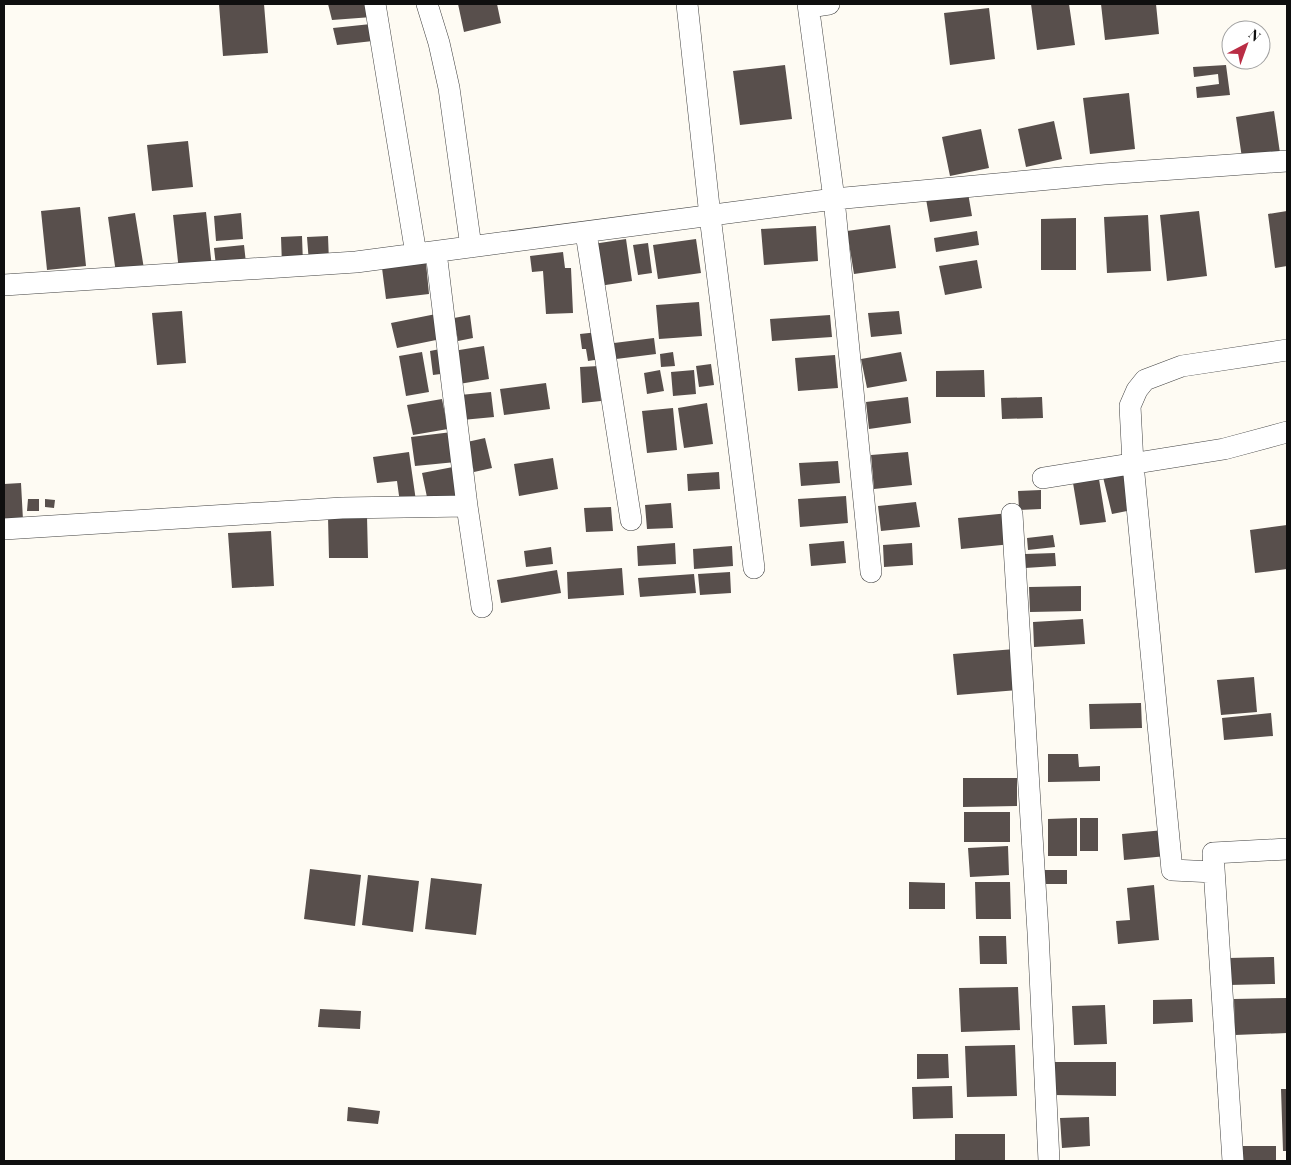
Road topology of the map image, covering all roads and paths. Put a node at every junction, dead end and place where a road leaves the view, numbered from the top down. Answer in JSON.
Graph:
{"nodes":[{"id":1,"x":374,"y":4,"type":"edge"},
{"id":2,"x":427,"y":4,"type":"edge"},
{"id":3,"x":687,"y":4,"type":"edge"},
{"id":4,"x":816,"y":5,"type":"edge"},
{"id":5,"x":1287,"y":161,"type":"edge"},
{"id":6,"x":834,"y":199,"type":"junction"},
{"id":7,"x":710,"y":216,"type":"junction"},
{"id":8,"x":586,"y":232,"type":"junction"},
{"id":9,"x":471,"y":247,"type":"junction"},
{"id":10,"x":426,"y":253,"type":"junction"},
{"id":11,"x":4,"y":285,"type":"edge"},
{"id":12,"x":1287,"y":350,"type":"edge"},
{"id":13,"x":1287,"y":432,"type":"edge"},
{"id":14,"x":1133,"y":464,"type":"junction"},
{"id":15,"x":1043,"y":478,"type":"dead end"},
{"id":16,"x":467,"y":506,"type":"junction"},
{"id":17,"x":1012,"y":514,"type":"dead end"},
{"id":18,"x":631,"y":520,"type":"dead end"},
{"id":19,"x":4,"y":529,"type":"edge"},
{"id":20,"x":754,"y":568,"type":"dead end"},
{"id":21,"x":871,"y":572,"type":"dead end"},
{"id":22,"x":482,"y":607,"type":"dead end"},
{"id":23,"x":1287,"y":848,"type":"edge"},
{"id":24,"x":1214,"y":872,"type":"junction"},
{"id":25,"x":1049,"y":1161,"type":"edge"},
{"id":26,"x":1233,"y":1161,"type":"edge"}],
"edges":[{"from":1,"to":10,"type":"street"},
{"from":2,"to":9,"type":"street"},
{"from":3,"to":7,"type":"street"},
{"from":4,"to":6,"type":"street"},
{"from":5,"to":6,"type":"street"},
{"from":6,"to":7,"type":"street"},
{"from":6,"to":21,"type":"street"},
{"from":7,"to":8,"type":"street"},
{"from":7,"to":20,"type":"street"},
{"from":8,"to":9,"type":"street"},
{"from":8,"to":18,"type":"street"},
{"from":9,"to":10,"type":"street"},
{"from":10,"to":11,"type":"street"},
{"from":10,"to":16,"type":"street"},
{"from":12,"to":14,"type":"street"},
{"from":13,"to":14,"type":"street"},
{"from":14,"to":15,"type":"street"},
{"from":14,"to":24,"type":"street"},
{"from":16,"to":19,"type":"street"},
{"from":16,"to":22,"type":"street"},
{"from":17,"to":25,"type":"street"},
{"from":23,"to":24,"type":"street"},
{"from":24,"to":26,"type":"street"}]}
